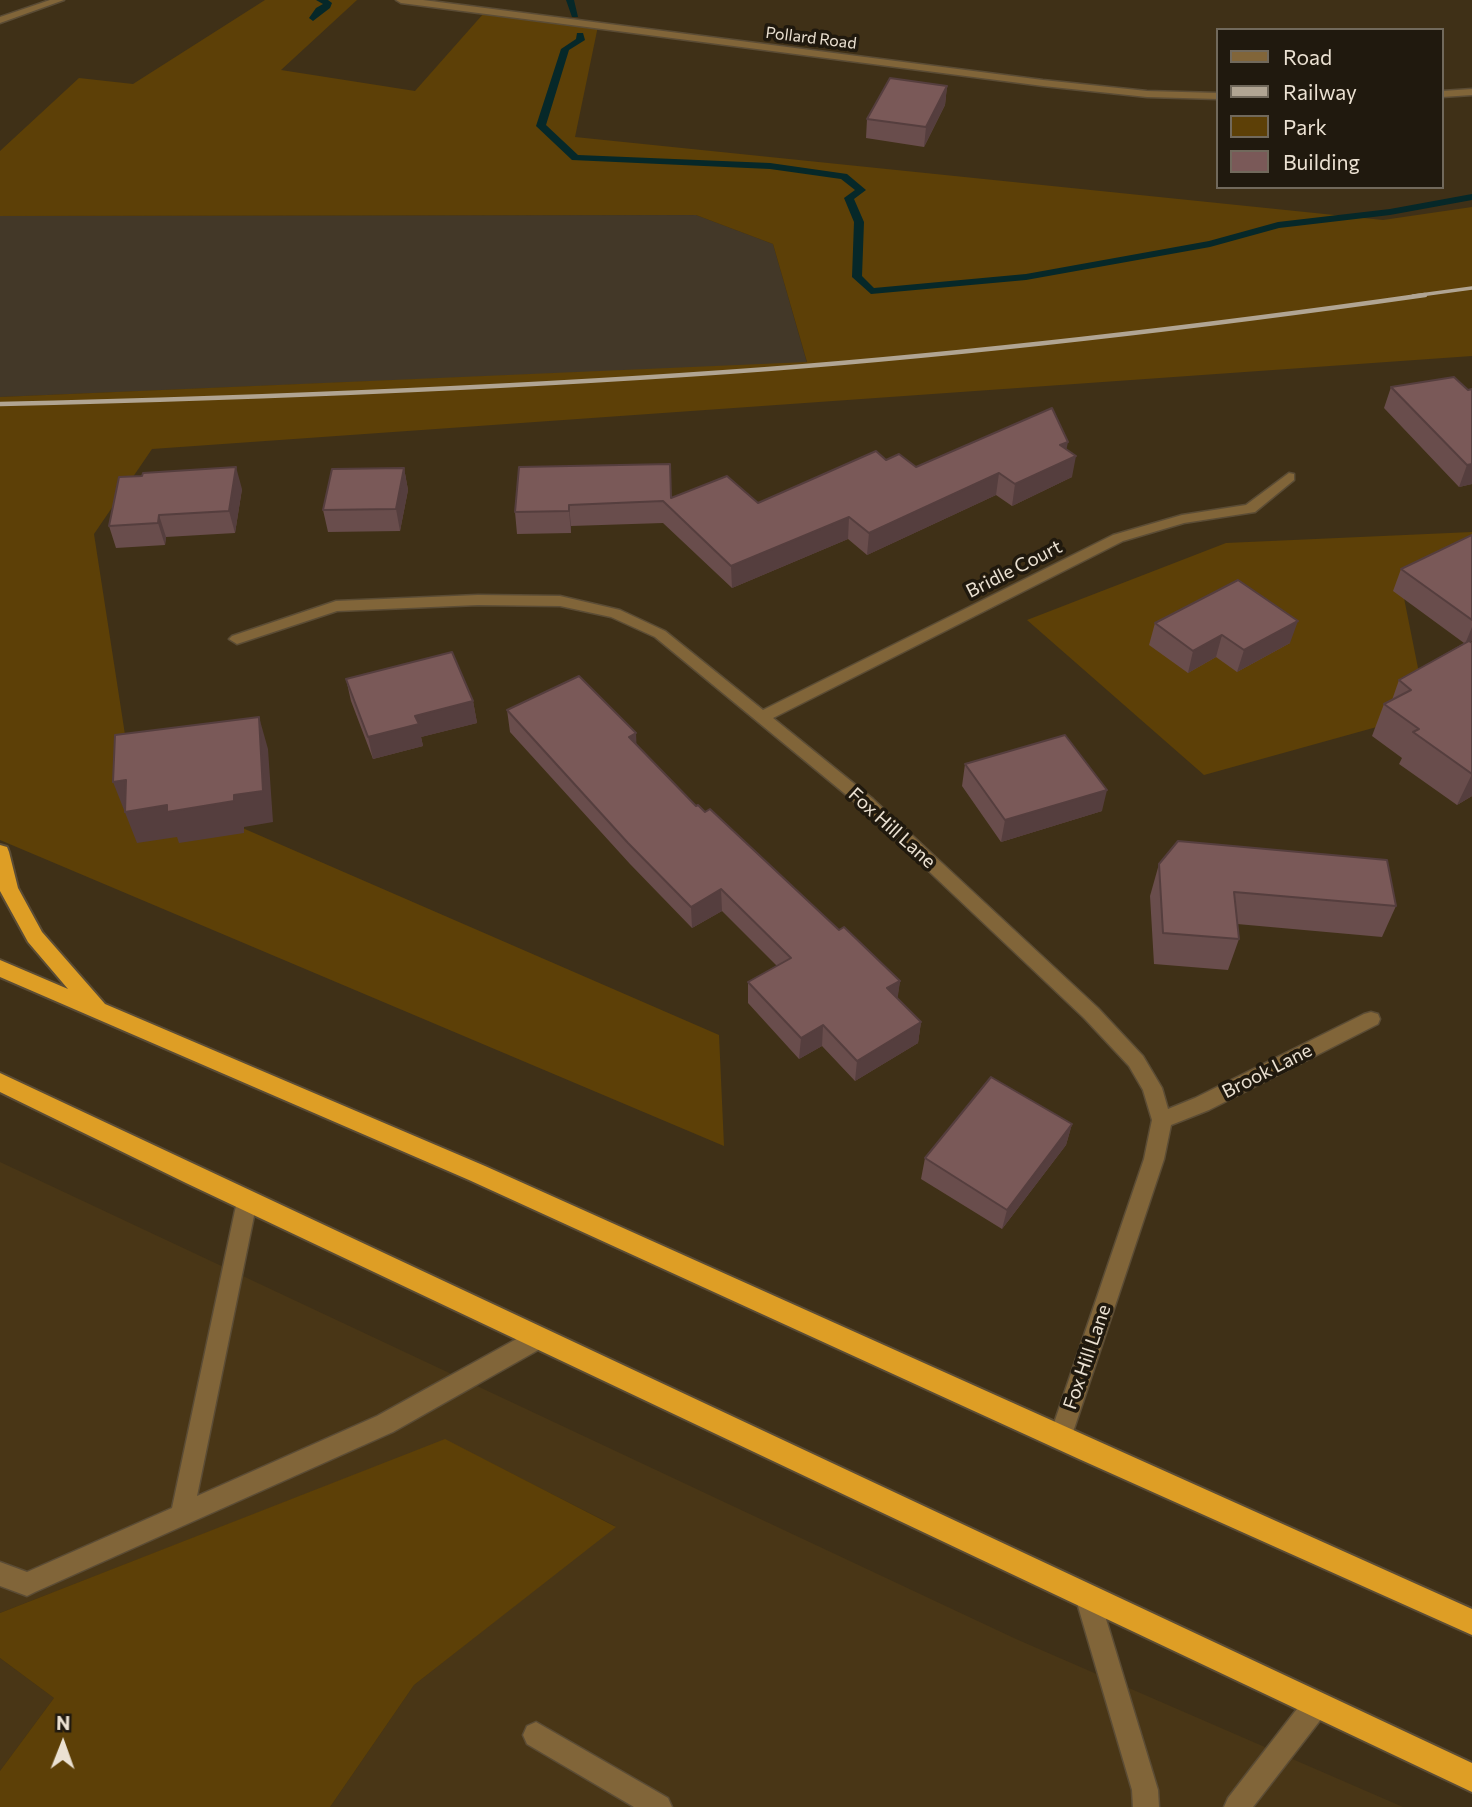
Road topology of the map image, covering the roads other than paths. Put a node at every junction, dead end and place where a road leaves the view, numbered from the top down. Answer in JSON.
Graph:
{"nodes":[{"id":1,"x":59,"y":0,"type":"edge"},
{"id":2,"x":401,"y":0,"type":"edge"},
{"id":3,"x":0,"y":20,"type":"edge"},
{"id":4,"x":1472,"y":92,"type":"edge"},
{"id":5,"x":1444,"y":94,"type":"edge"},
{"id":6,"x":1216,"y":96,"type":"edge"},
{"id":7,"x":1289,"y":477,"type":"dead end"},
{"id":8,"x":237,"y":639,"type":"dead end"},
{"id":9,"x":760,"y":718,"type":"junction"},
{"id":10,"x":0,"y":852,"type":"edge"},
{"id":11,"x":0,"y":968,"type":"edge"},
{"id":12,"x":100,"y":1011,"type":"junction"},
{"id":13,"x":1371,"y":1019,"type":"dead end"},
{"id":14,"x":0,"y":1082,"type":"edge"},
{"id":15,"x":1162,"y":1120,"type":"junction"},
{"id":16,"x":247,"y":1201,"type":"junction"},
{"id":17,"x":539,"y":1338,"type":"junction"},
{"id":18,"x":1060,"y":1438,"type":"junction"},
{"id":19,"x":182,"y":1514,"type":"junction"},
{"id":20,"x":0,"y":1574,"type":"edge"},
{"id":21,"x":1087,"y":1596,"type":"junction"},
{"id":22,"x":1472,"y":1622,"type":"edge"},
{"id":23,"x":1316,"y":1705,"type":"junction"},
{"id":24,"x":536,"y":1735,"type":"dead end"},
{"id":25,"x":1472,"y":1778,"type":"edge"},
{"id":26,"x":659,"y":1807,"type":"edge"},
{"id":27,"x":1146,"y":1807,"type":"edge"},
{"id":28,"x":1237,"y":1807,"type":"edge"}],
"edges":[{"from":1,"to":3,"type":"street"},
{"from":2,"to":6,"type":"street","name":"Pollard Road"},
{"from":4,"to":5,"type":"street"},
{"from":7,"to":9,"type":"street","name":"Bridle Court"},
{"from":8,"to":9,"type":"street","name":"Fox Hill Lane"},
{"from":9,"to":15,"type":"street","name":"Fox Hill Lane"},
{"from":10,"to":12,"type":"highway"},
{"from":11,"to":12,"type":"highway"},
{"from":12,"to":18,"type":"highway"},
{"from":13,"to":15,"type":"street","name":"Brook Lane"},
{"from":14,"to":16,"type":"highway"},
{"from":15,"to":18,"type":"street","name":"Fox Hill Lane"},
{"from":16,"to":17,"type":"highway"},
{"from":16,"to":19,"type":"street"},
{"from":17,"to":19,"type":"street"},
{"from":17,"to":21,"type":"highway"},
{"from":18,"to":22,"type":"highway"},
{"from":19,"to":20,"type":"street"},
{"from":21,"to":23,"type":"highway"},
{"from":21,"to":27,"type":"street"},
{"from":23,"to":25,"type":"highway"},
{"from":23,"to":28,"type":"street"},
{"from":24,"to":26,"type":"street"}]}
